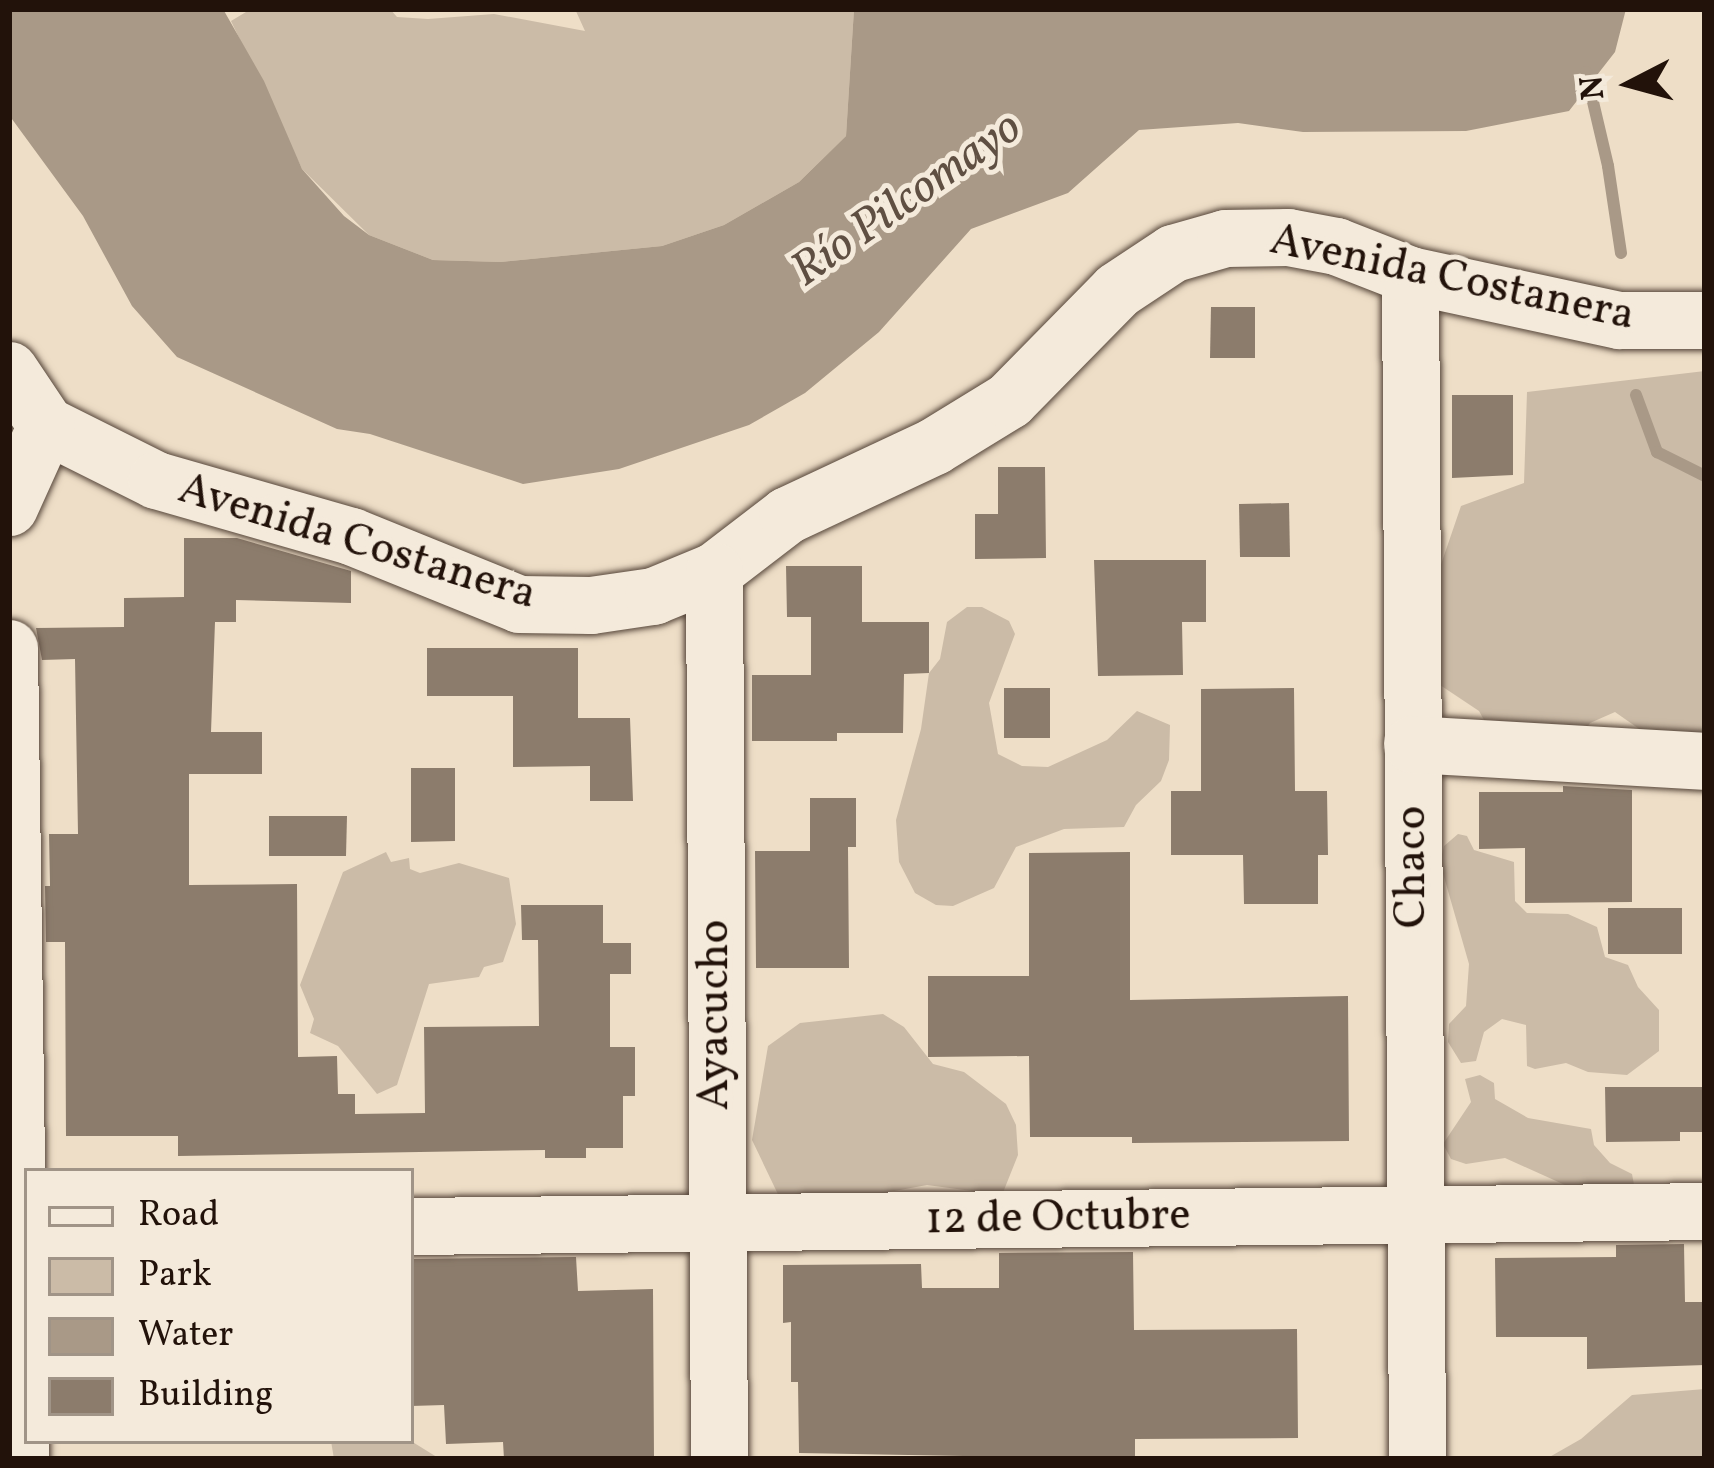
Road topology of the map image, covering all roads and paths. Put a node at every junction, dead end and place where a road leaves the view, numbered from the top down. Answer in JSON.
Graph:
{"nodes":[{"id":1,"x":1410,"y":274,"type":"junction"},
{"id":2,"x":1705,"y":320,"type":"edge"},
{"id":3,"x":9,"y":370,"type":"edge"},
{"id":4,"x":46,"y":425,"type":"junction"},
{"id":5,"x":9,"y":507,"type":"edge"},
{"id":6,"x":714,"y":571,"type":"junction"},
{"id":7,"x":9,"y":648,"type":"edge"},
{"id":8,"x":1412,"y":744,"type":"junction"},
{"id":9,"x":1705,"y":761,"type":"edge"},
{"id":10,"x":1705,"y":1211,"type":"edge"},
{"id":11,"x":1414,"y":1214,"type":"junction"},
{"id":12,"x":717,"y":1223,"type":"junction"},
{"id":13,"x":414,"y":1226,"type":"edge"},
{"id":14,"x":18,"y":1230,"type":"edge"},
{"id":15,"x":20,"y":1459,"type":"edge"},
{"id":16,"x":718,"y":1459,"type":"edge"},
{"id":17,"x":1417,"y":1459,"type":"edge"}],
"edges":[{"from":1,"to":2,"type":"street","name":"Avenida Costanera"},
{"from":1,"to":6,"type":"street","name":"Avenida Costanera"},
{"from":1,"to":8,"type":"street","name":"Chaco"},
{"from":3,"to":4,"type":"street","name":"Avenida Costanera"},
{"from":4,"to":5,"type":"street"},
{"from":4,"to":6,"type":"street","name":"Avenida Costanera"},
{"from":6,"to":12,"type":"street","name":"Ayacucho"},
{"from":7,"to":14,"type":"street"},
{"from":8,"to":9,"type":"street"},
{"from":8,"to":11,"type":"street","name":"Chaco"},
{"from":10,"to":11,"type":"street","name":"12 de Octubre"},
{"from":11,"to":12,"type":"street","name":"12 de Octubre"},
{"from":11,"to":17,"type":"street","name":"Chaco"},
{"from":12,"to":13,"type":"street","name":"12 de Octubre"},
{"from":12,"to":16,"type":"street","name":"Ayacucho"},
{"from":14,"to":15,"type":"street"}]}
